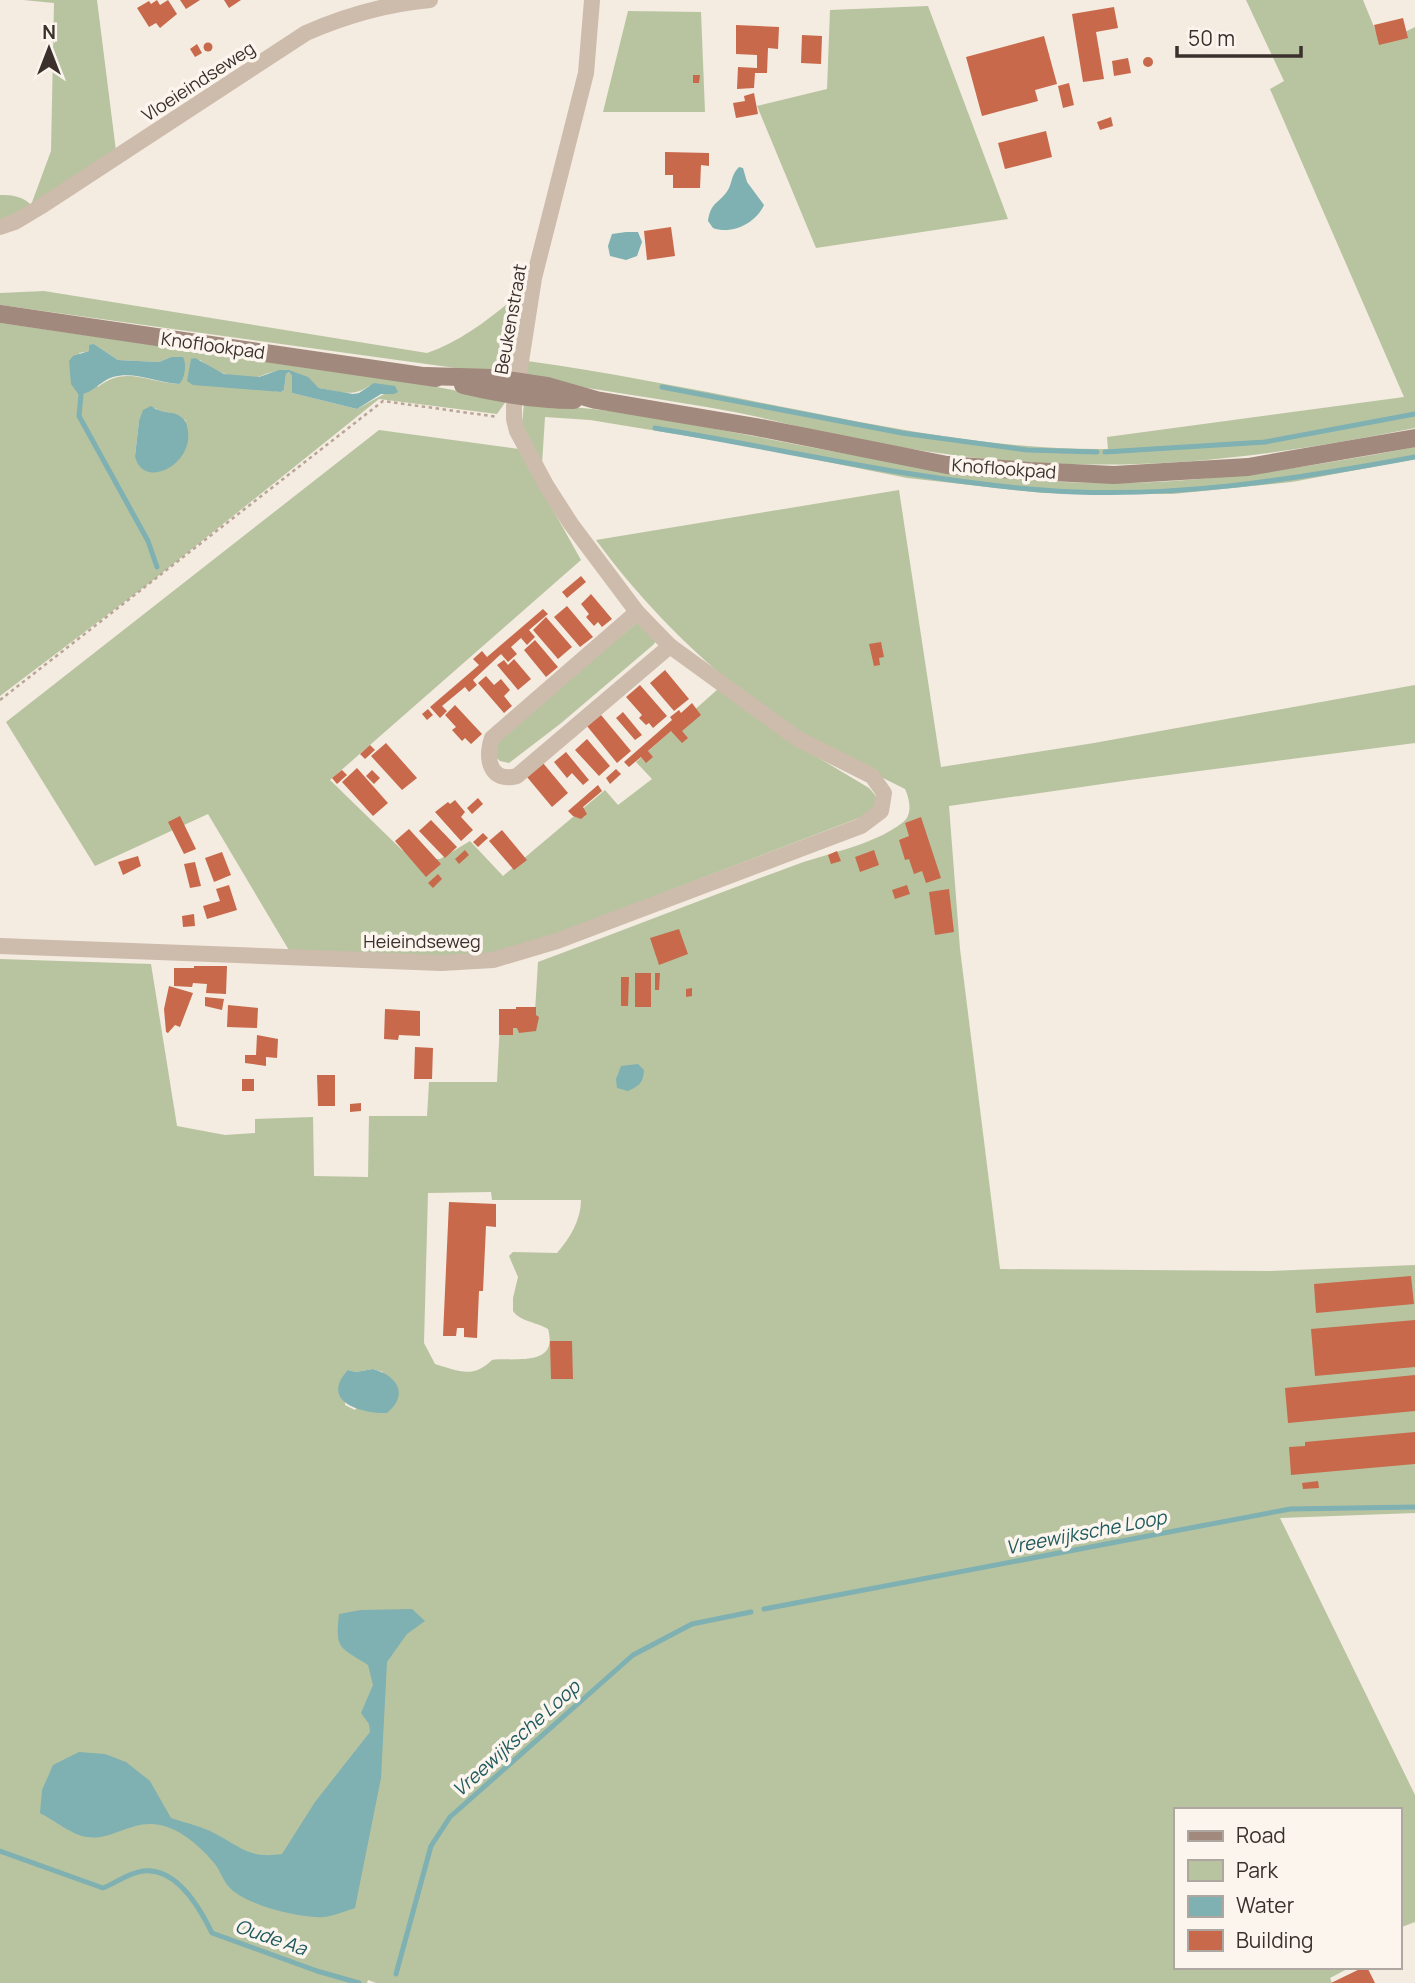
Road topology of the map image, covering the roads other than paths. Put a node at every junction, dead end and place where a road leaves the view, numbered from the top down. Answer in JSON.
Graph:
{"nodes":[{"id":1,"x":430,"y":0,"type":"edge"},
{"id":2,"x":592,"y":0,"type":"edge"},
{"id":3,"x":0,"y":227,"type":"edge"},
{"id":4,"x":0,"y":314,"type":"edge"},
{"id":5,"x":517,"y":389,"type":"junction"},
{"id":6,"x":1415,"y":438,"type":"edge"},
{"id":7,"x":638,"y":612,"type":"junction"},
{"id":8,"x":670,"y":646,"type":"junction"},
{"id":9,"x":0,"y":946,"type":"edge"}],
"edges":[{"from":1,"to":3,"type":"street","name":"Vloeieindseweg"},
{"from":2,"to":5,"type":"street","name":"Beukenstraat"},
{"from":4,"to":5,"type":"main road","name":"Knoflookpad"},
{"from":5,"to":6,"type":"main road","name":"Knoflookpad"},
{"from":5,"to":7,"type":"street","name":"Beukenstraat"},
{"from":7,"to":8,"type":"street"},
{"from":7,"to":8,"type":"street"},
{"from":8,"to":9,"type":"street","name":"Heieindseweg"}]}
